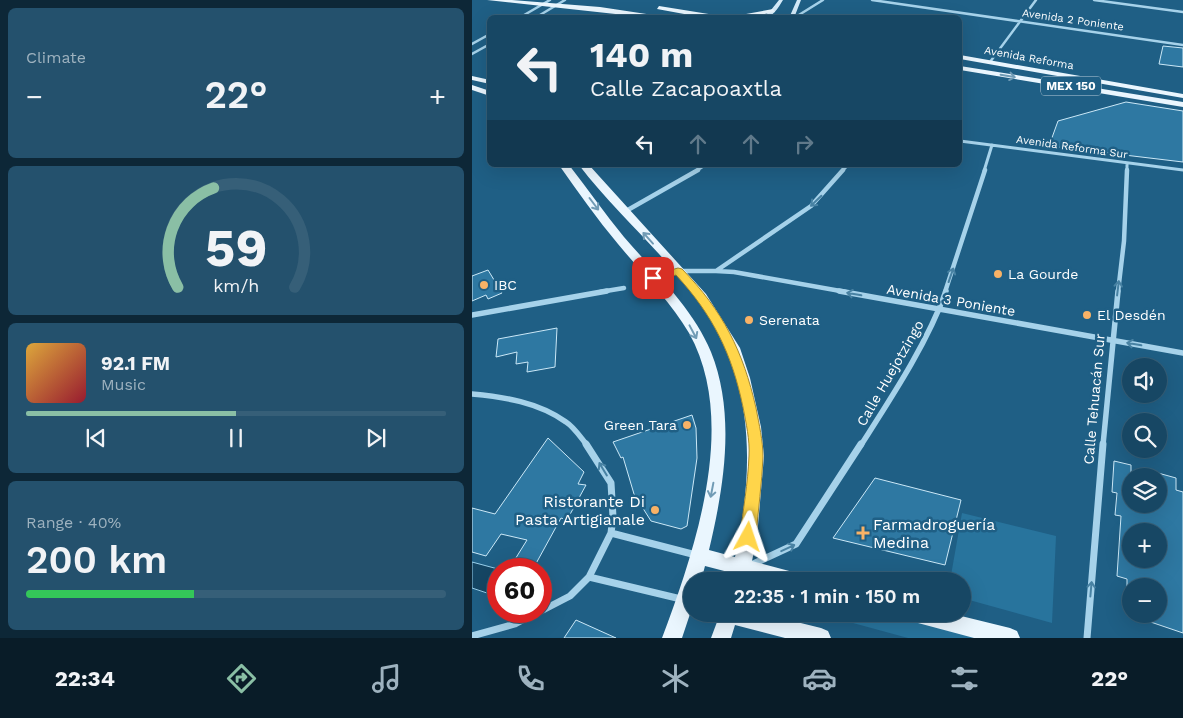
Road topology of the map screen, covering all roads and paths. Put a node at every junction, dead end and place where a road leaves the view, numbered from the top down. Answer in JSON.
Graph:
{"nodes":[{"id":1,"x":490,"y":0,"type":"edge"},
{"id":2,"x":550,"y":0,"type":"edge"},
{"id":3,"x":565,"y":0,"type":"edge"},
{"id":4,"x":576,"y":0,"type":"edge"},
{"id":5,"x":781,"y":0,"type":"edge"},
{"id":6,"x":799,"y":0,"type":"edge"},
{"id":7,"x":823,"y":0,"type":"edge"},
{"id":8,"x":872,"y":0,"type":"edge"},
{"id":9,"x":1036,"y":0,"type":"edge"},
{"id":10,"x":1094,"y":0,"type":"edge"},
{"id":11,"x":542,"y":4,"type":"junction"},
{"id":12,"x":627,"y":4,"type":"dead end"},
{"id":13,"x":556,"y":5,"type":"junction"},
{"id":14,"x":653,"y":7,"type":"dead end"},
{"id":15,"x":773,"y":11,"type":"junction"},
{"id":16,"x":1182,"y":12,"type":"edge"},
{"id":17,"x":642,"y":13,"type":"junction"},
{"id":18,"x":524,"y":15,"type":"edge"},
{"id":19,"x":540,"y":15,"type":"edge"},
{"id":20,"x":639,"y":15,"type":"edge"},
{"id":21,"x":653,"y":15,"type":"edge"},
{"id":22,"x":702,"y":15,"type":"edge"},
{"id":23,"x":747,"y":15,"type":"edge"},
{"id":24,"x":768,"y":15,"type":"edge"},
{"id":25,"x":794,"y":15,"type":"edge"},
{"id":26,"x":798,"y":15,"type":"edge"},
{"id":27,"x":1021,"y":22,"type":"junction"},
{"id":28,"x":487,"y":36,"type":"edge"},
{"id":29,"x":472,"y":44,"type":"edge"},
{"id":30,"x":1182,"y":45,"type":"edge"},
{"id":31,"x":487,"y":46,"type":"edge"},
{"id":32,"x":472,"y":54,"type":"edge"},
{"id":33,"x":962,"y":57,"type":"edge"},
{"id":34,"x":990,"y":62,"type":"junction"},
{"id":35,"x":962,"y":68,"type":"edge"},
{"id":36,"x":472,"y":78,"type":"edge"},
{"id":37,"x":487,"y":81,"type":"edge"},
{"id":38,"x":472,"y":87,"type":"edge"},
{"id":39,"x":487,"y":93,"type":"edge"},
{"id":40,"x":1182,"y":96,"type":"edge"},
{"id":41,"x":1182,"y":105,"type":"edge"},
{"id":42,"x":962,"y":141,"type":"edge"},
{"id":43,"x":992,"y":145,"type":"junction"},
{"id":44,"x":1127,"y":163,"type":"junction"},
{"id":45,"x":566,"y":167,"type":"edge"},
{"id":46,"x":586,"y":167,"type":"edge"},
{"id":47,"x":702,"y":167,"type":"edge"},
{"id":48,"x":846,"y":167,"type":"edge"},
{"id":49,"x":1182,"y":170,"type":"edge"},
{"id":50,"x":626,"y":211,"type":"junction"},
{"id":51,"x":678,"y":271,"type":"junction"},
{"id":52,"x":716,"y":271,"type":"junction"},
{"id":53,"x":653,"y":278,"type":"junction"},
{"id":54,"x":624,"y":288,"type":"dead end"},
{"id":55,"x":939,"y":310,"type":"junction"},
{"id":56,"x":472,"y":315,"type":"edge"},
{"id":57,"x":1112,"y":340,"type":"junction"},
{"id":58,"x":1182,"y":353,"type":"edge"},
{"id":59,"x":473,"y":392,"type":"edge"},
{"id":60,"x":611,"y":533,"type":"junction"},
{"id":61,"x":700,"y":556,"type":"junction"},
{"id":62,"x":695,"y":572,"type":"edge"},
{"id":63,"x":735,"y":572,"type":"edge"},
{"id":64,"x":741,"y":572,"type":"edge"},
{"id":65,"x":746,"y":572,"type":"edge"},
{"id":66,"x":589,"y":577,"type":"junction"},
{"id":67,"x":683,"y":600,"type":"edge"},
{"id":68,"x":552,"y":605,"type":"edge"},
{"id":69,"x":683,"y":615,"type":"edge"},
{"id":70,"x":726,"y":622,"type":"edge"},
{"id":71,"x":760,"y":622,"type":"edge"},
{"id":72,"x":949,"y":622,"type":"edge"},
{"id":73,"x":517,"y":623,"type":"edge"},
{"id":74,"x":472,"y":636,"type":"edge"},
{"id":75,"x":672,"y":638,"type":"edge"},
{"id":76,"x":721,"y":638,"type":"edge"},
{"id":77,"x":821,"y":638,"type":"edge"},
{"id":78,"x":1010,"y":638,"type":"edge"},
{"id":79,"x":1087,"y":638,"type":"edge"}],
"edges":[{"from":1,"to":11,"type":"main road"},
{"from":2,"to":11,"type":"street"},
{"from":3,"to":13,"type":"street"},
{"from":4,"to":12,"type":"main road"},
{"from":5,"to":15,"type":"main road"},
{"from":6,"to":25,"type":"main road"},
{"from":7,"to":26,"type":"street"},
{"from":8,"to":27,"type":"street","name":"Avenida 2 Poniente"},
{"from":9,"to":27,"type":"street"},
{"from":10,"to":16,"type":"street"},
{"from":11,"to":13,"type":"main road"},
{"from":11,"to":18,"type":"street"},
{"from":13,"to":17,"type":"main road"},
{"from":13,"to":19,"type":"street"},
{"from":14,"to":22,"type":"main road"},
{"from":15,"to":23,"type":"main road"},
{"from":15,"to":24,"type":"main road"},
{"from":17,"to":20,"type":"street"},
{"from":17,"to":21,"type":"main road"},
{"from":27,"to":30,"type":"street","name":"Avenida 2 Poniente"},
{"from":27,"to":34,"type":"street"},
{"from":28,"to":29,"type":"street"},
{"from":31,"to":32,"type":"street"},
{"from":33,"to":34,"type":"main road","name":"Avenida Reforma","number":"MEX 150"},
{"from":34,"to":40,"type":"main road","name":"Avenida Reforma","number":"MEX 150"},
{"from":35,"to":41,"type":"main road","name":"Avenida Reforma","number":"MEX 150","one_way":true},
{"from":36,"to":37,"type":"main road"},
{"from":38,"to":39,"type":"main road"},
{"from":42,"to":43,"type":"street","name":"Avenida Reforma Sur"},
{"from":43,"to":44,"type":"street","name":"Avenida Reforma Sur"},
{"from":55,"to":43,"type":"street","name":"Calle Huejotzingo","one_way":true},
{"from":44,"to":49,"type":"street","name":"Avenida Reforma Sur"},
{"from":57,"to":44,"type":"street","name":"Calle Tehuacán Sur","one_way":true},
{"from":45,"to":53,"type":"main road","one_way":true},
{"from":46,"to":50,"type":"main road"},
{"from":47,"to":50,"type":"street"},
{"from":48,"to":52,"type":"street","one_way":true},
{"from":51,"to":50,"type":"main road","one_way":true},
{"from":51,"to":52,"type":"street","name":"Avenida 3 Poniente"},
{"from":51,"to":53,"type":"street","name":"Avenida 3 Poniente"},
{"from":51,"to":64,"type":"main road"},
{"from":55,"to":52,"type":"street","name":"Avenida 3 Poniente","one_way":true},
{"from":53,"to":61,"type":"main road","one_way":true},
{"from":54,"to":56,"type":"street"},
{"from":55,"to":57,"type":"street","name":"Avenida 3 Poniente"},
{"from":65,"to":55,"type":"street","name":"Calle Huejotzingo","one_way":true},
{"from":58,"to":57,"type":"street","name":"Avenida 3 Poniente","one_way":true},
{"from":79,"to":57,"type":"street","name":"Calle Tehuacán Sur","one_way":true},
{"from":60,"to":59,"type":"street","one_way":true},
{"from":60,"to":61,"type":"street"},
{"from":60,"to":66,"type":"street"},
{"from":61,"to":62,"type":"main road"},
{"from":61,"to":63,"type":"main road"},
{"from":66,"to":67,"type":"street"},
{"from":66,"to":68,"type":"street"},
{"from":69,"to":75,"type":"main road"},
{"from":70,"to":76,"type":"main road"},
{"from":71,"to":77,"type":"main road"},
{"from":72,"to":78,"type":"main road"},
{"from":73,"to":74,"type":"street"}]}
